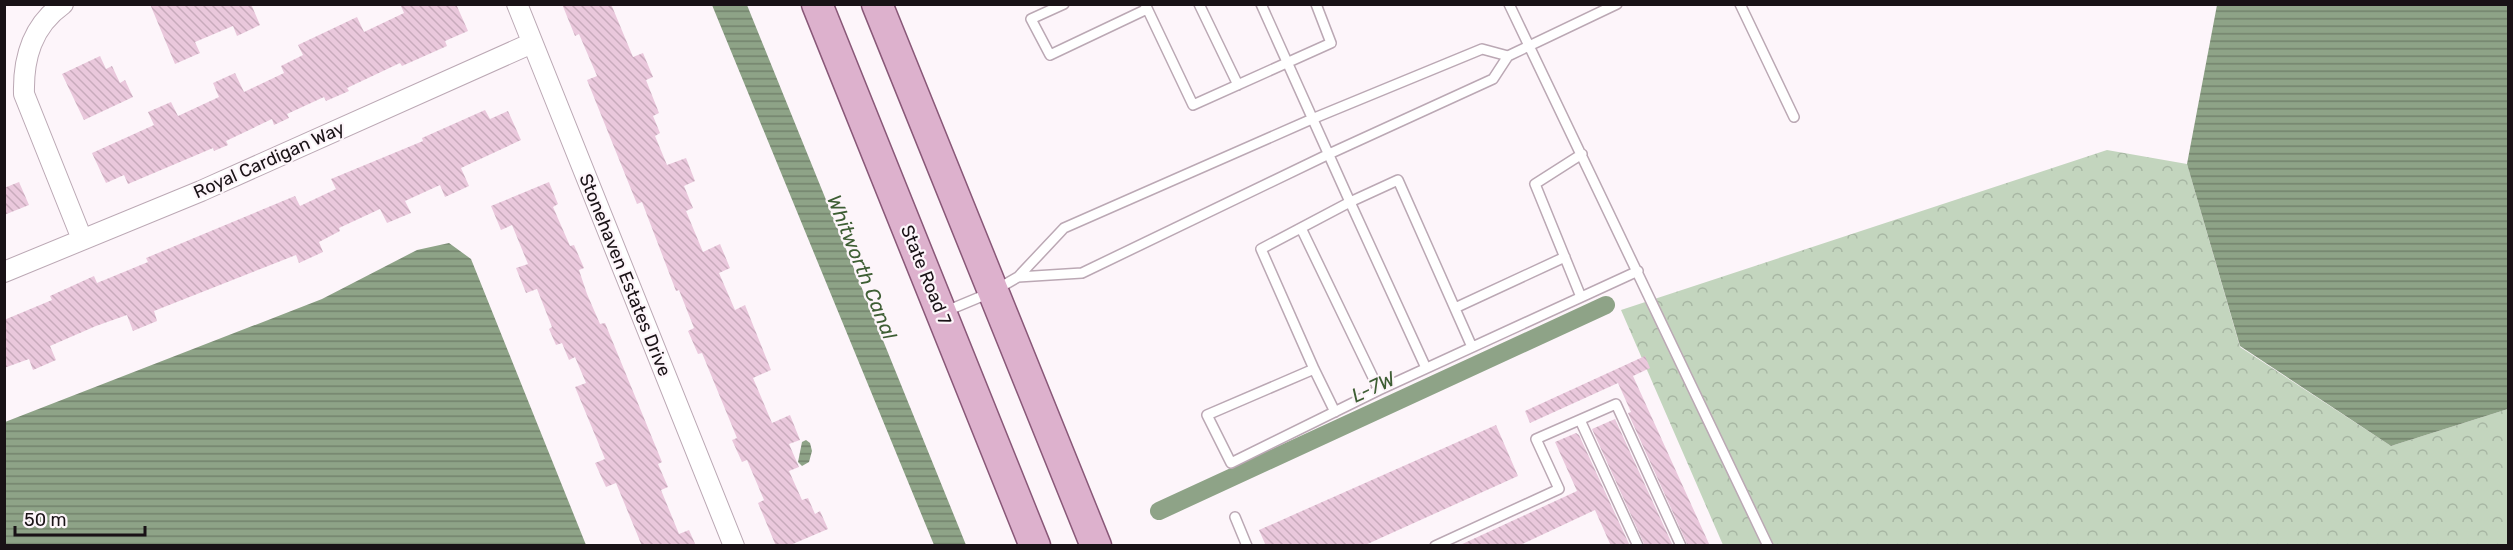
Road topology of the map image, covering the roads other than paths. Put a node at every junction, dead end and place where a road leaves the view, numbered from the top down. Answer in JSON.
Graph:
{"nodes":[{"id":1,"x":63,"y":4,"type":"edge"},
{"id":2,"x":517,"y":4,"type":"edge"},
{"id":3,"x":817,"y":4,"type":"edge"},
{"id":4,"x":871,"y":4,"type":"edge"},
{"id":5,"x":877,"y":4,"type":"edge"},
{"id":6,"x":1064,"y":4,"type":"edge"},
{"id":7,"x":1199,"y":4,"type":"edge"},
{"id":8,"x":1262,"y":4,"type":"edge"},
{"id":9,"x":1316,"y":4,"type":"edge"},
{"id":10,"x":1509,"y":4,"type":"edge"},
{"id":11,"x":1617,"y":4,"type":"edge"},
{"id":12,"x":1740,"y":4,"type":"edge"},
{"id":13,"x":1146,"y":7,"type":"edge"},
{"id":14,"x":532,"y":43,"type":"junction"},
{"id":15,"x":1530,"y":48,"type":"junction"},
{"id":16,"x":896,"y":50,"type":"junction"},
{"id":17,"x":1508,"y":56,"type":"junction"},
{"id":18,"x":1288,"y":63,"type":"junction"},
{"id":19,"x":1238,"y":85,"type":"junction"},
{"id":20,"x":1794,"y":117,"type":"dead end"},
{"id":21,"x":1312,"y":119,"type":"junction"},
{"id":22,"x":1329,"y":154,"type":"junction"},
{"id":23,"x":1582,"y":154,"type":"junction"},
{"id":24,"x":1350,"y":202,"type":"junction"},
{"id":25,"x":1301,"y":228,"type":"junction"},
{"id":26,"x":82,"y":239,"type":"junction"},
{"id":27,"x":1565,"y":257,"type":"junction"},
{"id":28,"x":1638,"y":271,"type":"junction"},
{"id":29,"x":4,"y":272,"type":"edge"},
{"id":30,"x":1018,"y":277,"type":"junction"},
{"id":31,"x":992,"y":292,"type":"junction"},
{"id":32,"x":1581,"y":297,"type":"junction"},
{"id":33,"x":1455,"y":308,"type":"junction"},
{"id":34,"x":942,"y":313,"type":"junction"},
{"id":35,"x":1472,"y":347,"type":"junction"},
{"id":36,"x":1426,"y":368,"type":"junction"},
{"id":37,"x":1314,"y":369,"type":"junction"},
{"id":38,"x":1379,"y":390,"type":"junction"},
{"id":39,"x":1335,"y":411,"type":"junction"},
{"id":40,"x":1580,"y":420,"type":"junction"},
{"id":41,"x":1235,"y":517,"type":"dead end"},
{"id":42,"x":1035,"y":541,"type":"edge"},
{"id":43,"x":734,"y":546,"type":"edge"},
{"id":44,"x":1096,"y":546,"type":"edge"},
{"id":45,"x":1247,"y":546,"type":"edge"},
{"id":46,"x":1435,"y":546,"type":"edge"},
{"id":47,"x":1638,"y":546,"type":"edge"},
{"id":48,"x":1681,"y":546,"type":"edge"},
{"id":49,"x":1768,"y":546,"type":"edge"}],
"edges":[{"from":1,"to":26,"type":"street"},
{"from":2,"to":14,"type":"street","name":"Stonehaven Estates Drive"},
{"from":3,"to":34,"type":"main road","name":"State Road 7"},
{"from":4,"to":16,"type":"main road"},
{"from":5,"to":16,"type":"main road"},
{"from":6,"to":13,"type":"lane"},
{"from":7,"to":19,"type":"lane"},
{"from":8,"to":18,"type":"lane"},
{"from":9,"to":18,"type":"lane"},
{"from":10,"to":15,"type":"lane"},
{"from":11,"to":15,"type":"lane"},
{"from":12,"to":20,"type":"lane"},
{"from":13,"to":19,"type":"lane"},
{"from":14,"to":26,"type":"street","name":"Royal Cardigan Way"},
{"from":14,"to":43,"type":"street","name":"Stonehaven Estates Drive"},
{"from":15,"to":17,"type":"lane"},
{"from":15,"to":23,"type":"lane"},
{"from":16,"to":31,"type":"main road"},
{"from":17,"to":21,"type":"lane"},
{"from":17,"to":22,"type":"lane"},
{"from":18,"to":19,"type":"lane"},
{"from":18,"to":21,"type":"lane"},
{"from":21,"to":22,"type":"lane"},
{"from":21,"to":30,"type":"lane"},
{"from":22,"to":24,"type":"lane"},
{"from":22,"to":30,"type":"lane"},
{"from":23,"to":27,"type":"lane"},
{"from":23,"to":28,"type":"lane"},
{"from":24,"to":25,"type":"lane"},
{"from":24,"to":33,"type":"lane"},
{"from":24,"to":36,"type":"lane"},
{"from":25,"to":37,"type":"lane"},
{"from":25,"to":38,"type":"lane"},
{"from":26,"to":29,"type":"street","name":"Royal Cardigan Way"},
{"from":27,"to":32,"type":"lane"},
{"from":27,"to":33,"type":"lane"},
{"from":28,"to":32,"type":"lane"},
{"from":28,"to":49,"type":"lane"},
{"from":30,"to":31,"type":"lane"},
{"from":31,"to":34,"type":"lane"},
{"from":31,"to":44,"type":"main road"},
{"from":32,"to":35,"type":"lane"},
{"from":33,"to":35,"type":"lane"},
{"from":34,"to":42,"type":"main road","name":"State Road 7"},
{"from":35,"to":36,"type":"lane"},
{"from":36,"to":38,"type":"lane"},
{"from":37,"to":39,"type":"lane"},
{"from":37,"to":39,"type":"lane"},
{"from":38,"to":39,"type":"lane"},
{"from":40,"to":46,"type":"lane"},
{"from":40,"to":47,"type":"lane"},
{"from":40,"to":48,"type":"lane"},
{"from":41,"to":45,"type":"lane"}]}
